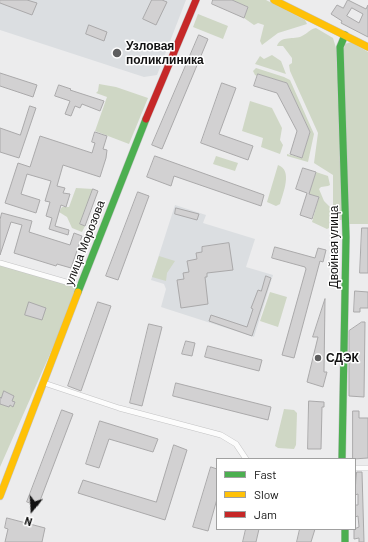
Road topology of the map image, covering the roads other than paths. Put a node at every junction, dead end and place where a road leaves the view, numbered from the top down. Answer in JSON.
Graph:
{"nodes":[{"id":1,"x":196,"y":0,"type":"edge"},
{"id":2,"x":274,"y":0,"type":"edge"},
{"id":3,"x":345,"y":35,"type":"junction"},
{"id":4,"x":368,"y":47,"type":"edge"},
{"id":5,"x":0,"y":263,"type":"edge"},
{"id":6,"x":80,"y":286,"type":"junction"},
{"id":7,"x":44,"y":383,"type":"junction"},
{"id":8,"x":245,"y":458,"type":"edge"},
{"id":9,"x":342,"y":458,"type":"edge"},
{"id":10,"x":356,"y":468,"type":"edge"},
{"id":11,"x":368,"y":468,"type":"edge"},
{"id":12,"x":0,"y":496,"type":"edge"},
{"id":13,"x":345,"y":530,"type":"edge"},
{"id":14,"x":345,"y":542,"type":"edge"}],
"edges":[{"from":1,"to":6,"type":"street","name":"улица Морозова"},
{"from":2,"to":3,"type":"street"},
{"from":3,"to":4,"type":"street"},
{"from":3,"to":9,"type":"street","name":"Двойная улица"},
{"from":5,"to":6,"type":"street"},
{"from":6,"to":7,"type":"street","name":"улица Морозова"},
{"from":7,"to":8,"type":"street"},
{"from":7,"to":12,"type":"street","name":"улица Морозова"},
{"from":10,"to":11,"type":"street"},
{"from":13,"to":14,"type":"street"}]}
